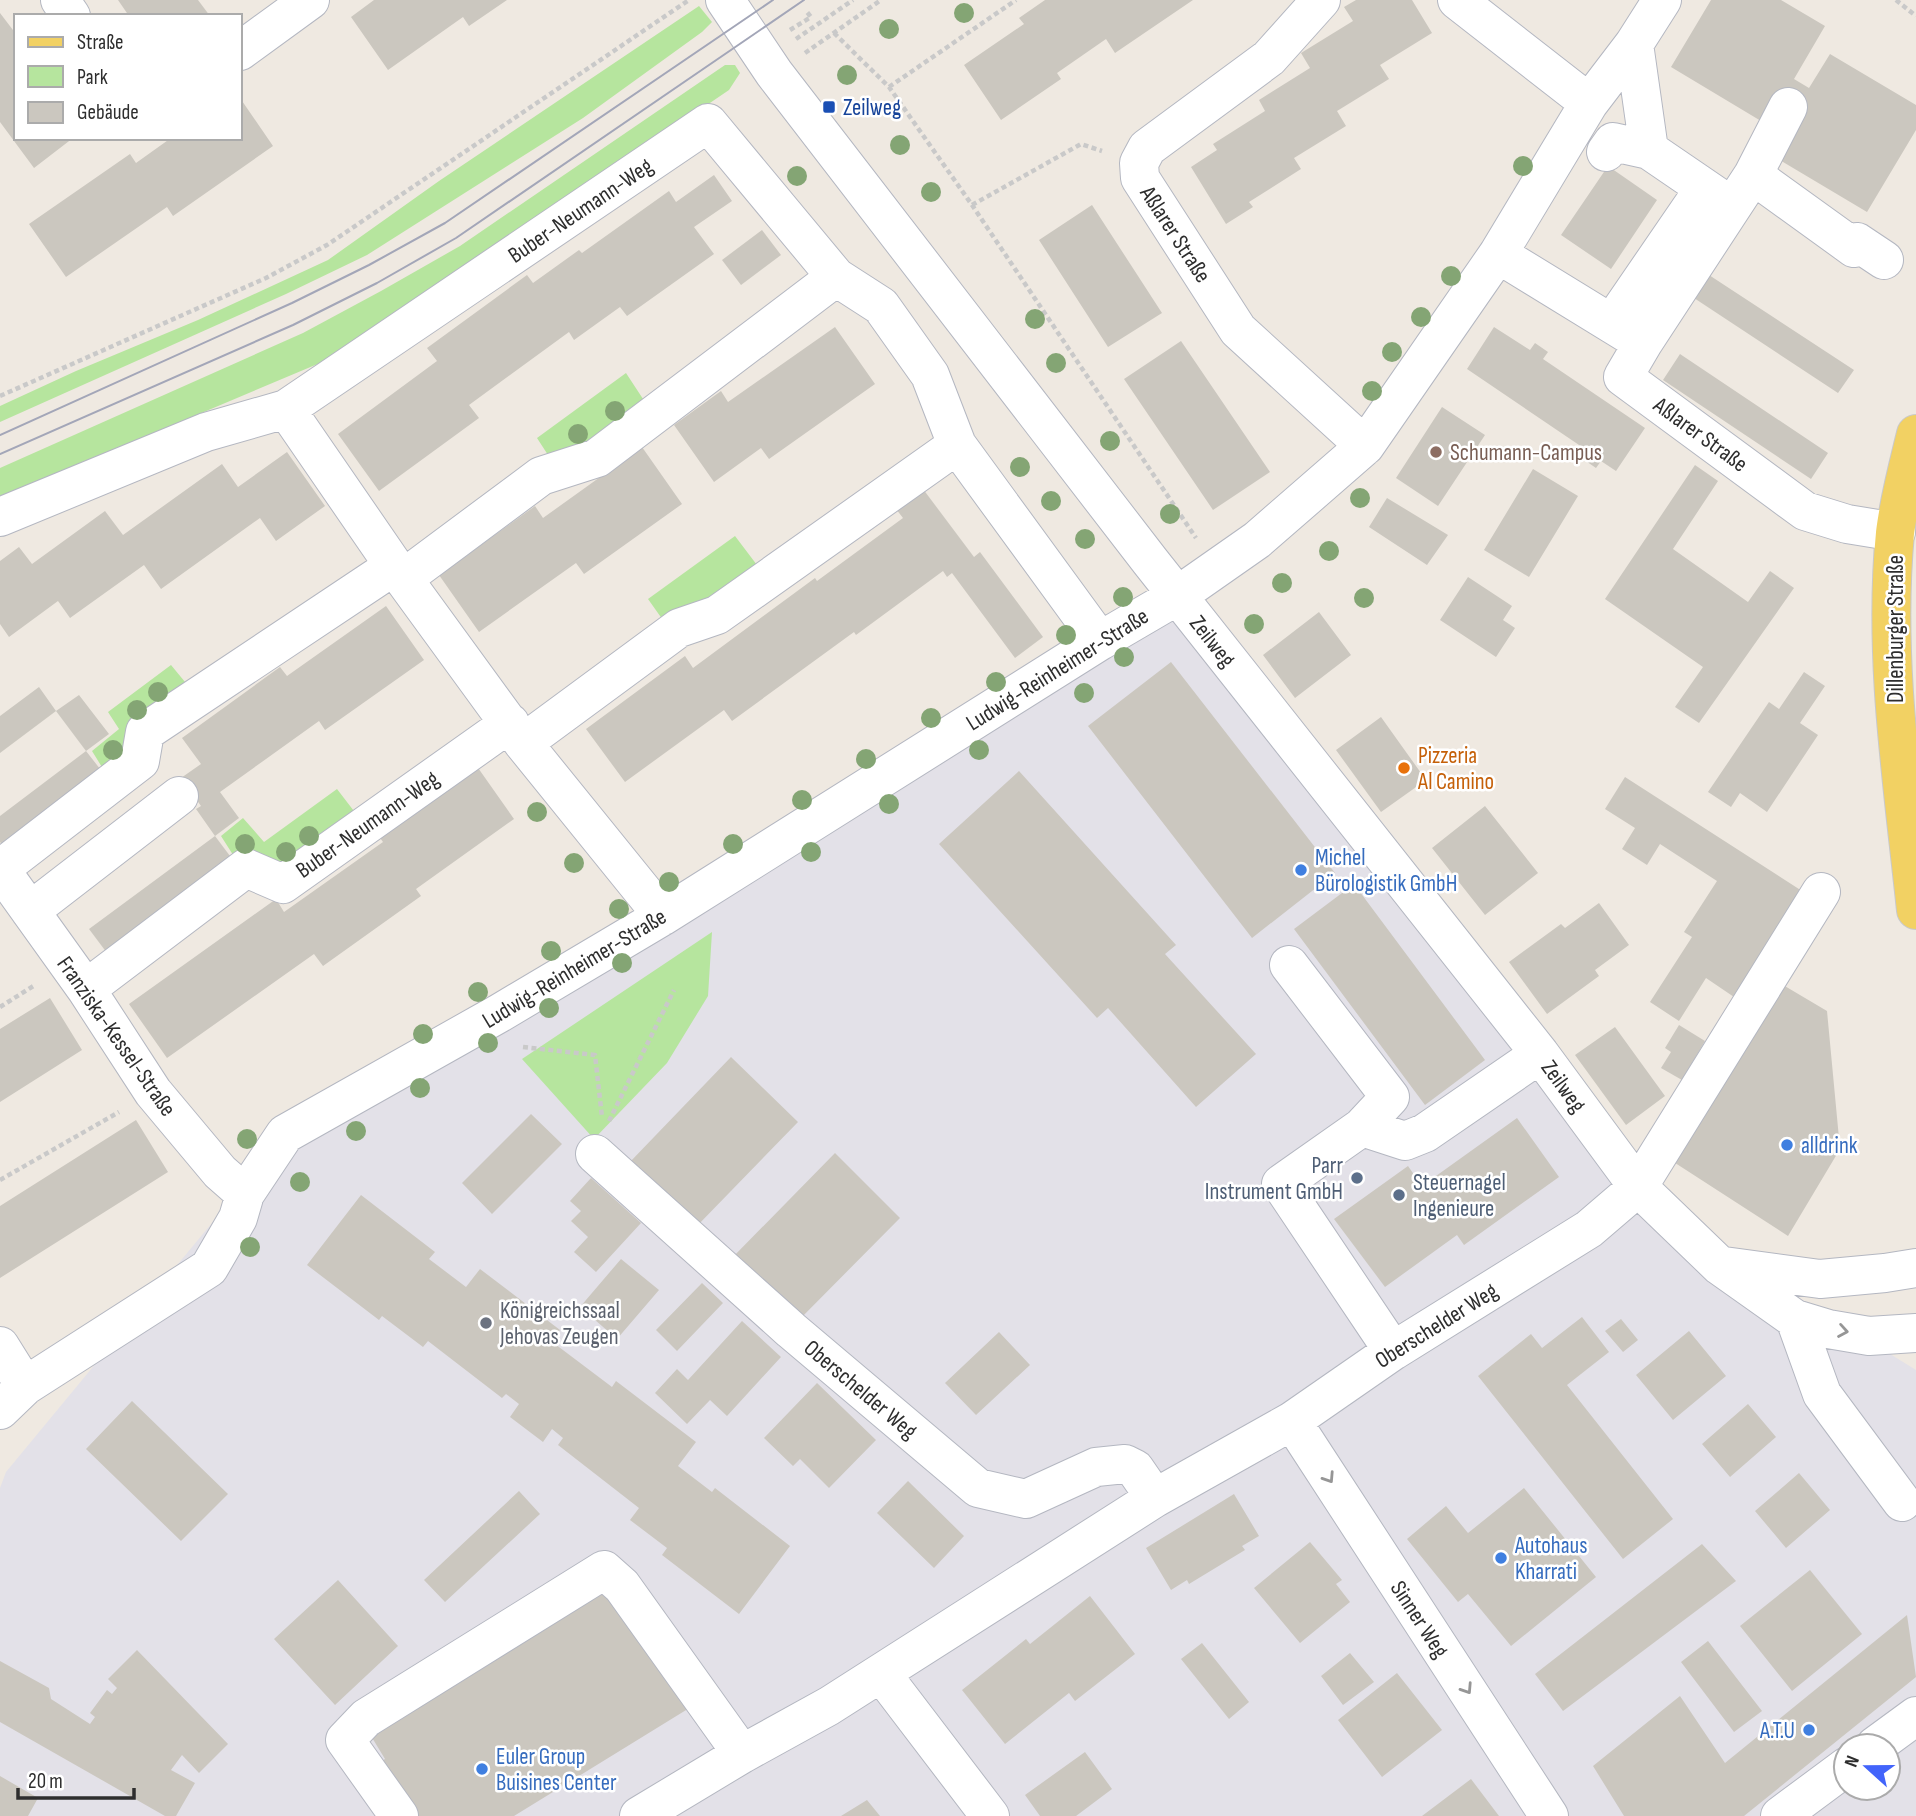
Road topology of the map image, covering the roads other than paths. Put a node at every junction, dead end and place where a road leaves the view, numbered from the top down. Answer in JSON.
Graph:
{"nodes":[{"id":1,"x":310,"y":0,"type":"edge"},
{"id":2,"x":725,"y":0,"type":"edge"},
{"id":3,"x":1321,"y":0,"type":"edge"},
{"id":4,"x":1457,"y":0,"type":"edge"},
{"id":5,"x":1662,"y":0,"type":"edge"},
{"id":6,"x":1634,"y":44,"type":"junction"},
{"id":7,"x":242,"y":50,"type":"edge"},
{"id":8,"x":1589,"y":103,"type":"junction"},
{"id":9,"x":1788,"y":107,"type":"dead end"},
{"id":10,"x":1649,"y":149,"type":"junction"},
{"id":11,"x":1606,"y":152,"type":"dead end"},
{"id":12,"x":1753,"y":174,"type":"junction"},
{"id":13,"x":1714,"y":203,"type":"junction"},
{"id":14,"x":1498,"y":254,"type":"junction"},
{"id":15,"x":1884,"y":260,"type":"dead end"},
{"id":16,"x":836,"y":277,"type":"junction"},
{"id":17,"x":1628,"y":333,"type":"junction"},
{"id":18,"x":286,"y":409,"type":"junction"},
{"id":19,"x":1916,"y":434,"type":"edge"},
{"id":20,"x":957,"y":445,"type":"junction"},
{"id":21,"x":1365,"y":446,"type":"junction"},
{"id":22,"x":0,"y":517,"type":"edge"},
{"id":23,"x":1896,"y":532,"type":"junction"},
{"id":24,"x":399,"y":572,"type":"junction"},
{"id":25,"x":1177,"y":596,"type":"junction"},
{"id":26,"x":1100,"y":640,"type":"junction"},
{"id":27,"x":516,"y":733,"type":"junction"},
{"id":28,"x":179,"y":796,"type":"dead end"},
{"id":29,"x":0,"y":869,"type":"edge"},
{"id":30,"x":1821,"y":892,"type":"dead end"},
{"id":31,"x":1916,"y":910,"type":"edge"},
{"id":32,"x":30,"y":911,"type":"junction"},
{"id":33,"x":663,"y":916,"type":"junction"},
{"id":34,"x":1289,"y":965,"type":"dead end"},
{"id":35,"x":86,"y":989,"type":"junction"},
{"id":36,"x":1540,"y":1054,"type":"junction"},
{"id":37,"x":1362,"y":1127,"type":"junction"},
{"id":38,"x":600,"y":1144,"type":"road end"},
{"id":39,"x":1638,"y":1187,"type":"junction"},
{"id":40,"x":245,"y":1194,"type":"junction"},
{"id":41,"x":1720,"y":1266,"type":"junction"},
{"id":42,"x":1916,"y":1268,"type":"edge"},
{"id":43,"x":1794,"y":1319,"type":"junction"},
{"id":44,"x":1916,"y":1333,"type":"edge"},
{"id":45,"x":0,"y":1346,"type":"edge"},
{"id":46,"x":1393,"y":1351,"type":"junction"},
{"id":47,"x":12,"y":1398,"type":"edge"},
{"id":48,"x":1292,"y":1421,"type":"junction"},
{"id":49,"x":1155,"y":1498,"type":"junction"},
{"id":50,"x":1902,"y":1502,"type":"dead end"},
{"id":51,"x":881,"y":1673,"type":"junction"},
{"id":52,"x":1916,"y":1716,"type":"edge"},
{"id":53,"x":1894,"y":1732,"type":"edge"},
{"id":54,"x":743,"y":1754,"type":"junction"},
{"id":55,"x":1832,"y":1778,"type":"edge"},
{"id":56,"x":693,"y":1802,"type":"edge"},
{"id":57,"x":399,"y":1816,"type":"edge"},
{"id":58,"x":639,"y":1816,"type":"edge"},
{"id":59,"x":990,"y":1816,"type":"edge"},
{"id":60,"x":1549,"y":1816,"type":"edge"},
{"id":61,"x":1780,"y":1816,"type":"edge"}],
"edges":[{"from":1,"to":7,"type":"street"},
{"from":2,"to":25,"type":"street","name":"Zeilweg"},
{"from":3,"to":21,"type":"street","name":"Aßlarer Straße"},
{"from":4,"to":8,"type":"street"},
{"from":5,"to":6,"type":"street"},
{"from":6,"to":8,"type":"street"},
{"from":6,"to":10,"type":"street"},
{"from":8,"to":14,"type":"street"},
{"from":9,"to":12,"type":"street"},
{"from":10,"to":11,"type":"street"},
{"from":10,"to":13,"type":"street"},
{"from":12,"to":13,"type":"street"},
{"from":12,"to":15,"type":"street"},
{"from":13,"to":17,"type":"street"},
{"from":14,"to":17,"type":"street"},
{"from":14,"to":21,"type":"street"},
{"from":16,"to":18,"type":"street","name":"Buber-Neumann-Weg"},
{"from":16,"to":20,"type":"street","name":"Buber-Neumann-Weg"},
{"from":16,"to":24,"type":"street"},
{"from":17,"to":23,"type":"street","name":"Aßlarer Straße"},
{"from":18,"to":22,"type":"street","name":"Buber-Neumann-Weg"},
{"from":18,"to":24,"type":"street"},
{"from":19,"to":23,"type":"main road","name":"Dillenburger Straße"},
{"from":20,"to":26,"type":"street","name":"Buber-Neumann-Weg"},
{"from":20,"to":27,"type":"street","name":"Buber-Neumann-Weg"},
{"from":21,"to":25,"type":"street"},
{"from":23,"to":31,"type":"main road","name":"Dillenburger Straße"},
{"from":24,"to":27,"type":"street"},
{"from":24,"to":29,"type":"street"},
{"from":25,"to":26,"type":"street","name":"Ludwig-Reinheimer-Straße"},
{"from":25,"to":36,"type":"street","name":"Zeilweg"},
{"from":26,"to":33,"type":"street","name":"Ludwig-Reinheimer-Straße"},
{"from":27,"to":33,"type":"street"},
{"from":27,"to":35,"type":"street","name":"Buber-Neumann-Weg"},
{"from":28,"to":32,"type":"street"},
{"from":29,"to":32,"type":"street","name":"Franziska-Kessel-Straße"},
{"from":30,"to":39,"type":"street","name":"Oberschelder Weg"},
{"from":32,"to":35,"type":"street","name":"Franziska-Kessel-Straße"},
{"from":33,"to":40,"type":"street","name":"Ludwig-Reinheimer-Straße"},
{"from":34,"to":37,"type":"street"},
{"from":35,"to":40,"type":"street","name":"Franziska-Kessel-Straße"},
{"from":36,"to":37,"type":"street"},
{"from":36,"to":39,"type":"street","name":"Zeilweg"},
{"from":37,"to":46,"type":"street"},
{"from":38,"to":49,"type":"street","name":"Oberschelder Weg"},
{"from":39,"to":41,"type":"street","name":"Zeilweg"},
{"from":39,"to":46,"type":"street","name":"Oberschelder Weg"},
{"from":40,"to":47,"type":"street","name":"Ludwig-Reinheimer-Straße"},
{"from":41,"to":42,"type":"street"},
{"from":41,"to":43,"type":"street","name":"Zeilweg"},
{"from":43,"to":44,"type":"street","name":"Zeilweg","one_way":true},
{"from":43,"to":50,"type":"street"},
{"from":45,"to":47,"type":"street","name":"Ludwig-Reinheimer-Straße"},
{"from":46,"to":48,"type":"street","name":"Oberschelder Weg"},
{"from":48,"to":49,"type":"street","name":"Oberschelder Weg"},
{"from":48,"to":60,"type":"street","name":"Sinner Weg","one_way":true},
{"from":49,"to":51,"type":"street","name":"Oberschelder Weg"},
{"from":51,"to":54,"type":"street","name":"Oberschelder Weg"},
{"from":51,"to":59,"type":"street"},
{"from":52,"to":53,"type":"street"},
{"from":54,"to":56,"type":"street","name":"Oberschelder Weg"},
{"from":54,"to":57,"type":"street"},
{"from":55,"to":61,"type":"street"},
{"from":56,"to":58,"type":"street","name":"Oberschelder Weg"}]}
